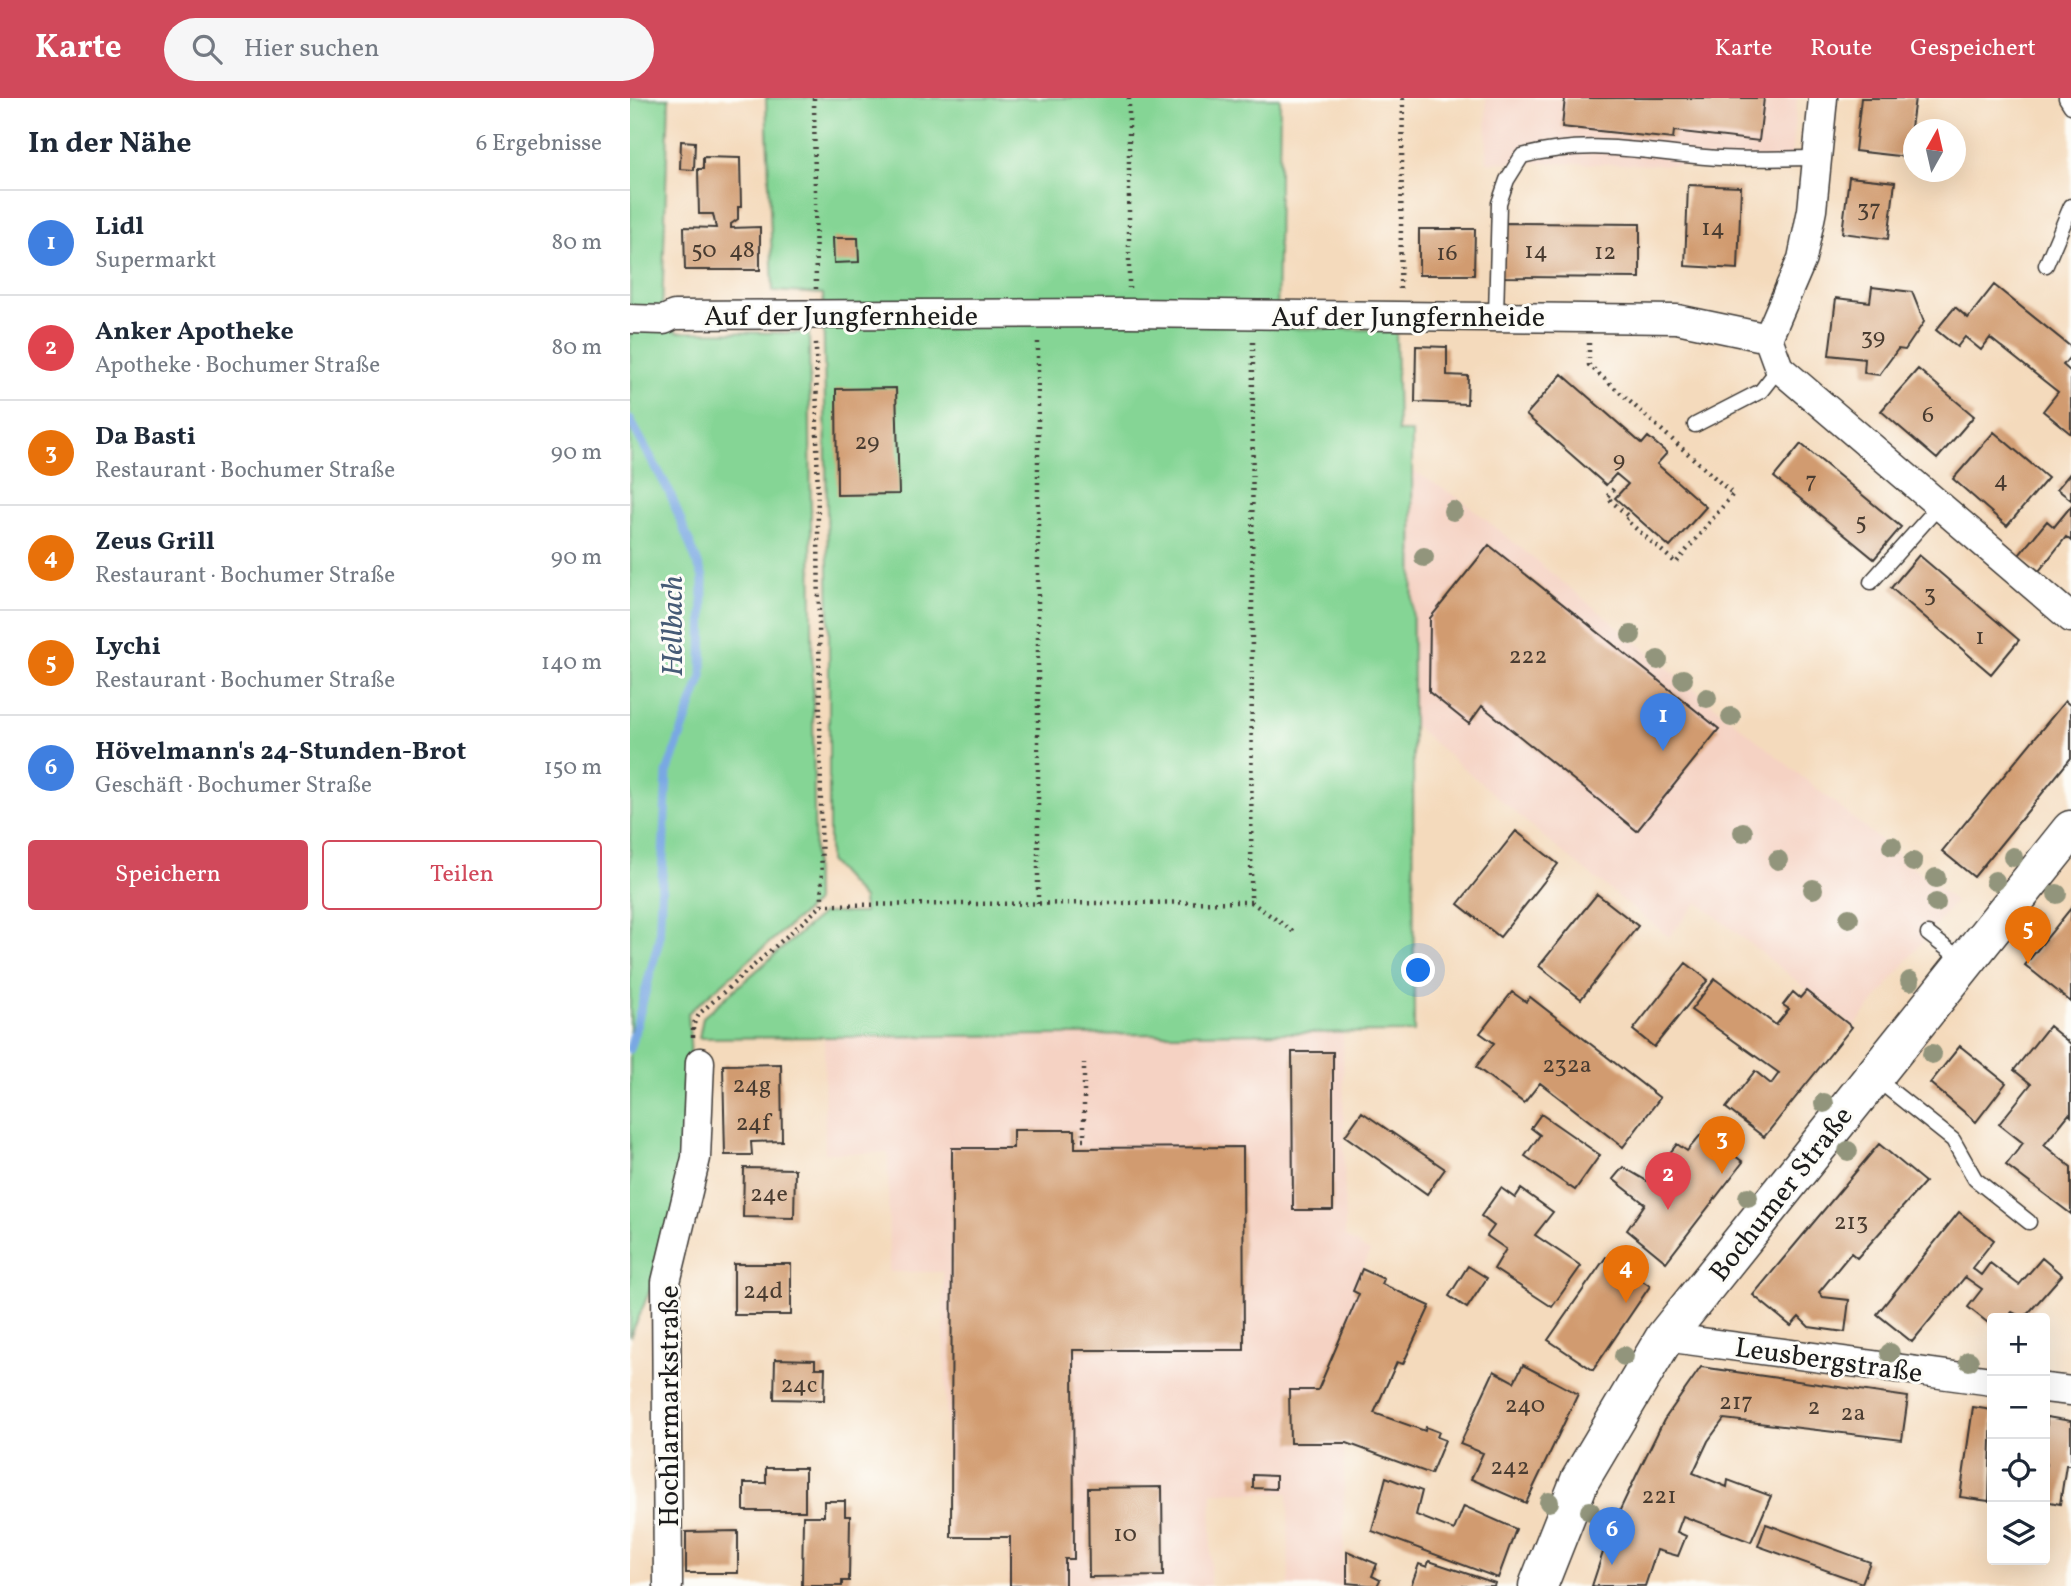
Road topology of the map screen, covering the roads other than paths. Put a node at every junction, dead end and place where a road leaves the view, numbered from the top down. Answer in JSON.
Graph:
{"nodes":[{"id":1,"x":1823,"y":98,"type":"edge"},
{"id":2,"x":2067,"y":98,"type":"edge"},
{"id":3,"x":2071,"y":106,"type":"edge"},
{"id":4,"x":1817,"y":158,"type":"junction"},
{"id":5,"x":2071,"y":206,"type":"edge"},
{"id":6,"x":2046,"y":265,"type":"dead end"},
{"id":7,"x":1496,"y":316,"type":"junction"},
{"id":8,"x":641,"y":319,"type":"edge"},
{"id":9,"x":1768,"y":338,"type":"junction"},
{"id":10,"x":1779,"y":369,"type":"junction"},
{"id":11,"x":1695,"y":425,"type":"dead end"},
{"id":12,"x":1939,"y":506,"type":"junction"},
{"id":13,"x":1871,"y":582,"type":"dead end"},
{"id":14,"x":2071,"y":618,"type":"edge"},
{"id":15,"x":2071,"y":830,"type":"edge"},
{"id":16,"x":1928,"y":934,"type":"dead end"},
{"id":17,"x":1963,"y":961,"type":"junction"},
{"id":18,"x":699,"y":1062,"type":"road end"},
{"id":19,"x":1873,"y":1076,"type":"junction"},
{"id":20,"x":2029,"y":1222,"type":"dead end"},
{"id":21,"x":1665,"y":1338,"type":"junction"},
{"id":22,"x":1987,"y":1380,"type":"edge"},
{"id":23,"x":2050,"y":1389,"type":"edge"},
{"id":24,"x":2071,"y":1391,"type":"edge"},
{"id":25,"x":668,"y":1586,"type":"edge"},
{"id":26,"x":1538,"y":1586,"type":"edge"}],
"edges":[{"from":1,"to":4,"type":"street"},
{"from":2,"to":3,"type":"lane"},
{"from":4,"to":7,"type":"lane"},
{"from":4,"to":9,"type":"street"},
{"from":5,"to":6,"type":"lane"},
{"from":7,"to":8,"type":"street","name":"Auf der Jungfernheide"},
{"from":7,"to":9,"type":"street","name":"Auf der Jungfernheide"},
{"from":9,"to":10,"type":"street"},
{"from":10,"to":11,"type":"lane"},
{"from":10,"to":12,"type":"street"},
{"from":12,"to":13,"type":"lane"},
{"from":12,"to":14,"type":"street"},
{"from":15,"to":17,"type":"main road","name":"Bochumer Straße"},
{"from":16,"to":17,"type":"lane"},
{"from":17,"to":19,"type":"main road","name":"Bochumer Straße"},
{"from":18,"to":25,"type":"street","name":"Hochlarmarkstraße"},
{"from":19,"to":20,"type":"lane"},
{"from":19,"to":21,"type":"main road","name":"Bochumer Straße"},
{"from":21,"to":22,"type":"street","name":"Leusbergstraße"},
{"from":21,"to":26,"type":"main road","name":"Bochumer Straße"},
{"from":23,"to":24,"type":"street"}]}
